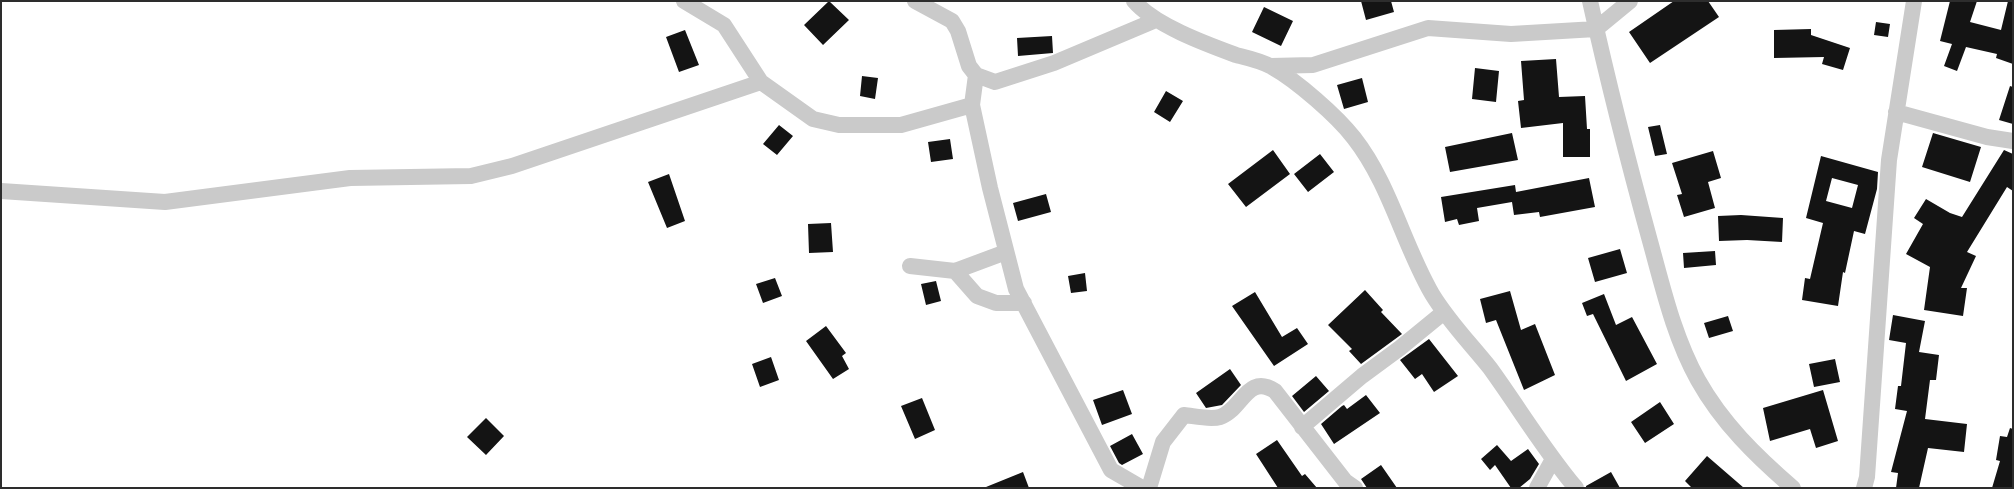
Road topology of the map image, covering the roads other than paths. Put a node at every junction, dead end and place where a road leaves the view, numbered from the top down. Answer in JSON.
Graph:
{"nodes":[{"id":1,"x":684,"y":1,"type":"edge"},
{"id":2,"x":915,"y":1,"type":"edge"},
{"id":3,"x":1134,"y":1,"type":"edge"},
{"id":4,"x":1590,"y":1,"type":"edge"},
{"id":5,"x":1630,"y":1,"type":"edge"},
{"id":6,"x":1914,"y":1,"type":"edge"},
{"id":7,"x":1156,"y":20,"type":"junction"},
{"id":8,"x":1596,"y":29,"type":"junction"},
{"id":9,"x":1313,"y":65,"type":"junction"},
{"id":10,"x":1271,"y":66,"type":"junction"},
{"id":11,"x":976,"y":75,"type":"junction"},
{"id":12,"x":761,"y":82,"type":"junction"},
{"id":13,"x":1302,"y":90,"type":"junction"},
{"id":14,"x":972,"y":105,"type":"junction"},
{"id":15,"x":1896,"y":112,"type":"junction"},
{"id":16,"x":2013,"y":141,"type":"edge"},
{"id":17,"x":1,"y":191,"type":"edge"},
{"id":18,"x":1006,"y":252,"type":"junction"},
{"id":19,"x":910,"y":266,"type":"dead end"},
{"id":20,"x":955,"y":271,"type":"junction"},
{"id":21,"x":1024,"y":303,"type":"junction"},
{"id":22,"x":1444,"y":312,"type":"junction"},
{"id":23,"x":1302,"y":428,"type":"junction"},
{"id":24,"x":1552,"y":461,"type":"junction"},
{"id":25,"x":1142,"y":488,"type":"edge"},
{"id":26,"x":1149,"y":488,"type":"edge"},
{"id":27,"x":1355,"y":488,"type":"edge"},
{"id":28,"x":1537,"y":488,"type":"edge"},
{"id":29,"x":1576,"y":488,"type":"edge"},
{"id":30,"x":1793,"y":488,"type":"edge"},
{"id":31,"x":1864,"y":488,"type":"edge"}],
"edges":[{"from":1,"to":12,"type":"street"},
{"from":2,"to":11,"type":"street"},
{"from":3,"to":7,"type":"street"},
{"from":4,"to":8,"type":"street"},
{"from":5,"to":8,"type":"street"},
{"from":6,"to":15,"type":"street"},
{"from":7,"to":10,"type":"street"},
{"from":7,"to":11,"type":"street"},
{"from":8,"to":9,"type":"street"},
{"from":8,"to":30,"type":"street"},
{"from":9,"to":10,"type":"street"},
{"from":9,"to":13,"type":"street"},
{"from":10,"to":13,"type":"street"},
{"from":11,"to":14,"type":"street"},
{"from":12,"to":14,"type":"street"},
{"from":12,"to":17,"type":"street"},
{"from":13,"to":22,"type":"street"},
{"from":14,"to":18,"type":"street"},
{"from":15,"to":16,"type":"street"},
{"from":15,"to":31,"type":"street"},
{"from":18,"to":20,"type":"street"},
{"from":18,"to":21,"type":"street"},
{"from":19,"to":20,"type":"street"},
{"from":20,"to":21,"type":"street"},
{"from":21,"to":25,"type":"street"},
{"from":22,"to":23,"type":"street"},
{"from":22,"to":24,"type":"street"},
{"from":23,"to":26,"type":"street"},
{"from":23,"to":27,"type":"street"},
{"from":24,"to":28,"type":"street"},
{"from":24,"to":29,"type":"street"}]}
